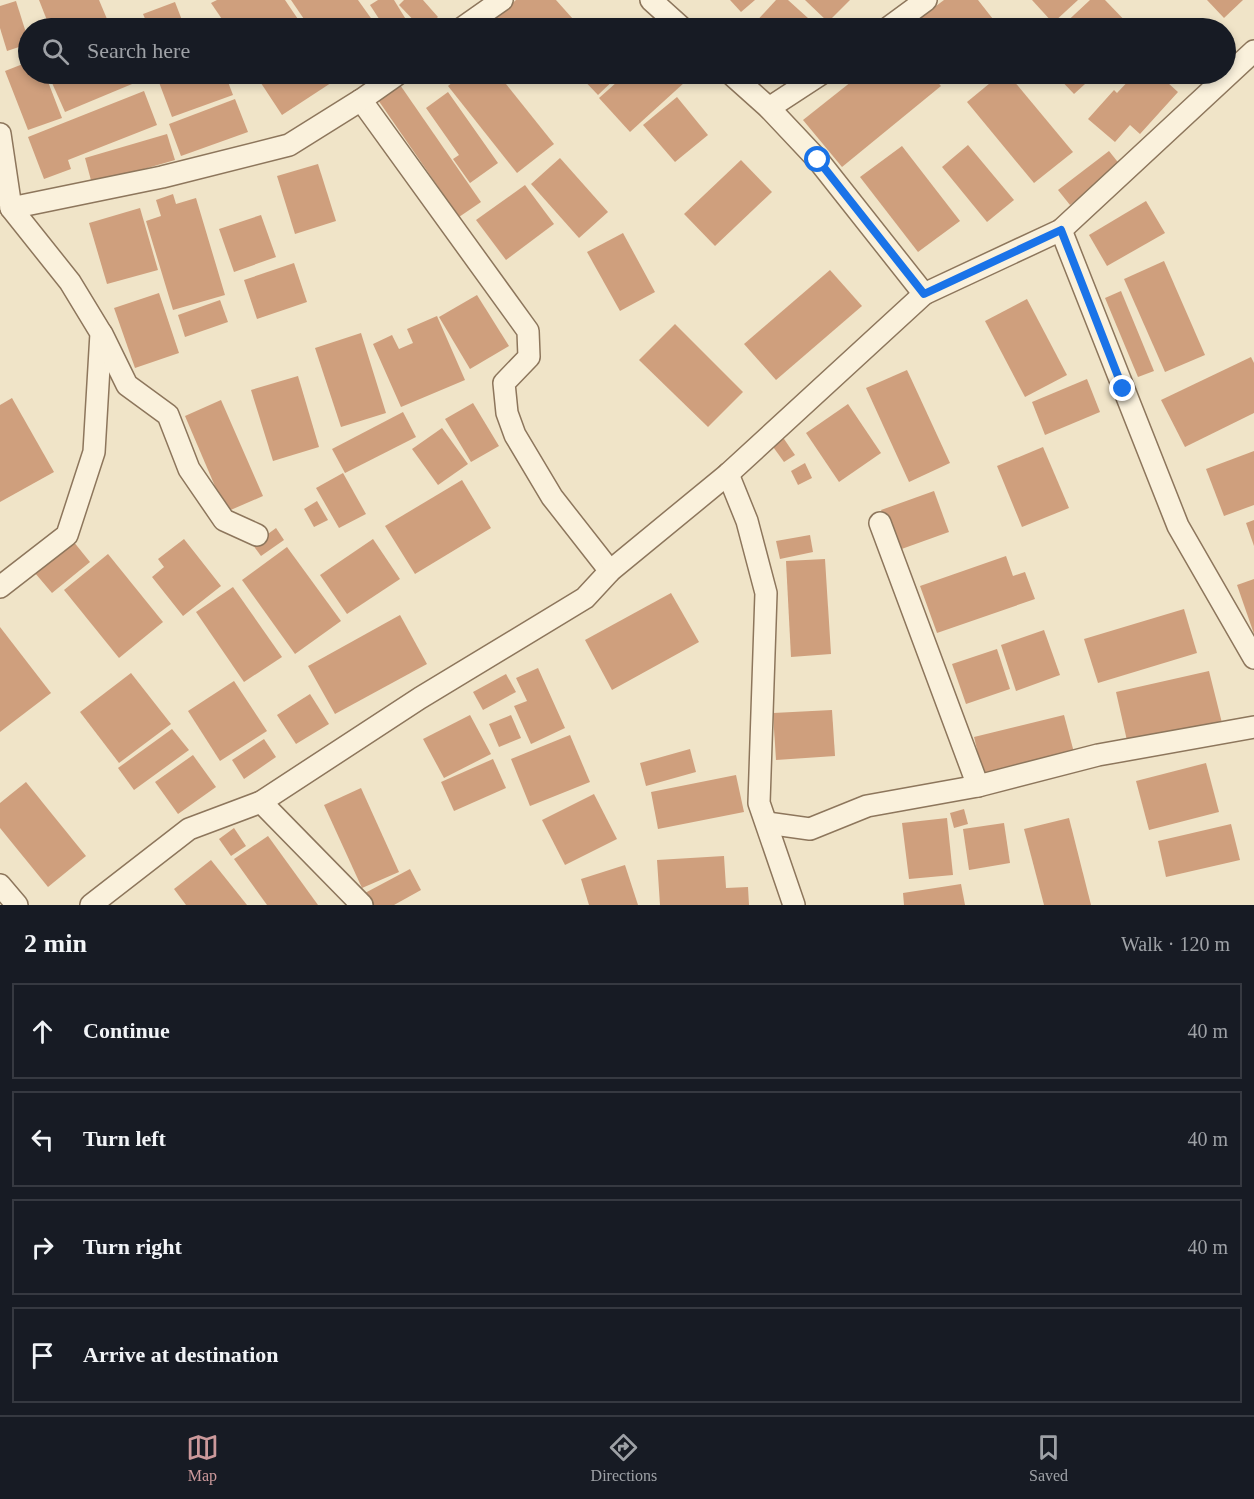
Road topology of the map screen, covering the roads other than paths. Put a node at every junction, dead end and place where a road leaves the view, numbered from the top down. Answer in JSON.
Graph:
{"nodes":[{"id":1,"x":502,"y":0,"type":"edge"},
{"id":2,"x":651,"y":0,"type":"edge"},
{"id":3,"x":926,"y":0,"type":"edge"},
{"id":4,"x":476,"y":18,"type":"edge"},
{"id":5,"x":671,"y":18,"type":"edge"},
{"id":6,"x":902,"y":18,"type":"edge"},
{"id":7,"x":1254,"y":51,"type":"edge"},
{"id":8,"x":1236,"y":68,"type":"edge"},
{"id":9,"x":384,"y":84,"type":"edge"},
{"id":10,"x":742,"y":84,"type":"edge"},
{"id":11,"x":806,"y":84,"type":"edge"},
{"id":12,"x":1218,"y":84,"type":"edge"},
{"id":13,"x":361,"y":100,"type":"junction"},
{"id":14,"x":770,"y":108,"type":"junction"},
{"id":15,"x":0,"y":134,"type":"edge"},
{"id":16,"x":11,"y":208,"type":"junction"},
{"id":17,"x":1061,"y":230,"type":"junction"},
{"id":18,"x":924,"y":294,"type":"junction"},
{"id":19,"x":101,"y":333,"type":"junction"},
{"id":20,"x":728,"y":474,"type":"junction"},
{"id":21,"x":880,"y":523,"type":"dead end"},
{"id":22,"x":257,"y":535,"type":"dead end"},
{"id":23,"x":610,"y":571,"type":"junction"},
{"id":24,"x":0,"y":587,"type":"edge"},
{"id":25,"x":1254,"y":658,"type":"edge"},
{"id":26,"x":1254,"y":727,"type":"edge"},
{"id":27,"x":978,"y":786,"type":"junction"},
{"id":28,"x":261,"y":802,"type":"junction"},
{"id":29,"x":767,"y":823,"type":"junction"},
{"id":30,"x":0,"y":885,"type":"edge"},
{"id":31,"x":17,"y":905,"type":"edge"},
{"id":32,"x":91,"y":905,"type":"edge"},
{"id":33,"x":362,"y":905,"type":"edge"},
{"id":34,"x":794,"y":905,"type":"edge"}],
"edges":[{"from":1,"to":4,"type":"street"},
{"from":2,"to":5,"type":"street"},
{"from":3,"to":6,"type":"street"},
{"from":7,"to":8,"type":"street"},
{"from":9,"to":13,"type":"street"},
{"from":10,"to":14,"type":"street"},
{"from":11,"to":14,"type":"street"},
{"from":12,"to":17,"type":"street"},
{"from":13,"to":16,"type":"street"},
{"from":13,"to":23,"type":"street"},
{"from":14,"to":18,"type":"street"},
{"from":15,"to":16,"type":"street"},
{"from":16,"to":19,"type":"street"},
{"from":17,"to":18,"type":"street"},
{"from":17,"to":25,"type":"street"},
{"from":18,"to":20,"type":"street"},
{"from":19,"to":22,"type":"street"},
{"from":19,"to":24,"type":"street"},
{"from":20,"to":23,"type":"street"},
{"from":20,"to":29,"type":"street"},
{"from":21,"to":27,"type":"street"},
{"from":23,"to":28,"type":"street"},
{"from":26,"to":27,"type":"street"},
{"from":27,"to":29,"type":"street"},
{"from":28,"to":32,"type":"street"},
{"from":28,"to":33,"type":"street"},
{"from":29,"to":34,"type":"street"},
{"from":30,"to":31,"type":"street"}]}
